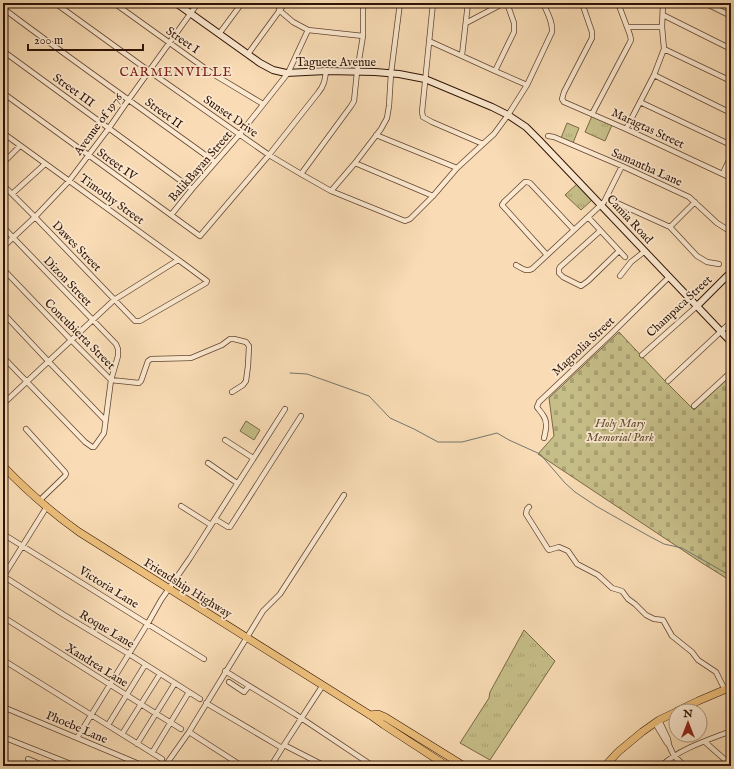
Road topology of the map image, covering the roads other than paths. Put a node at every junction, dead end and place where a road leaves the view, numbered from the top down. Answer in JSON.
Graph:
{"nodes":[{"id":1,"x":54,"y":3,"type":"edge"},
{"id":2,"x":114,"y":3,"type":"edge"},
{"id":3,"x":176,"y":3,"type":"edge"},
{"id":4,"x":198,"y":3,"type":"edge"},
{"id":5,"x":242,"y":3,"type":"edge"},
{"id":6,"x":285,"y":3,"type":"edge"},
{"id":7,"x":363,"y":3,"type":"edge"},
{"id":8,"x":400,"y":3,"type":"edge"},
{"id":9,"x":433,"y":3,"type":"edge"},
{"id":10,"x":468,"y":3,"type":"edge"},
{"id":11,"x":506,"y":3,"type":"edge"},
{"id":12,"x":543,"y":3,"type":"edge"},
{"id":13,"x":582,"y":3,"type":"edge"},
{"id":14,"x":618,"y":3,"type":"edge"},
{"id":15,"x":663,"y":3,"type":"edge"},
{"id":16,"x":705,"y":3,"type":"edge"},
{"id":17,"x":5,"y":6,"type":"edge"},
{"id":18,"x":279,"y":10,"type":"junction"},
{"id":19,"x":190,"y":13,"type":"junction"},
{"id":20,"x":663,"y":15,"type":"junction"},
{"id":21,"x":731,"y":16,"type":"edge"},
{"id":22,"x":466,"y":23,"type":"junction"},
{"id":23,"x":662,"y":27,"type":"junction"},
{"id":24,"x":627,"y":28,"type":"junction"},
{"id":25,"x":308,"y":30,"type":"junction"},
{"id":26,"x":219,"y":34,"type":"junction"},
{"id":27,"x":363,"y":36,"type":"junction"},
{"id":28,"x":429,"y":41,"type":"junction"},
{"id":29,"x":170,"y":43,"type":"junction"},
{"id":30,"x":664,"y":49,"type":"junction"},
{"id":31,"x":731,"y":49,"type":"edge"},
{"id":32,"x":3,"y":51,"type":"edge"},
{"id":33,"x":248,"y":54,"type":"junction"},
{"id":34,"x":462,"y":55,"type":"junction"},
{"id":35,"x":149,"y":71,"type":"junction"},
{"id":36,"x":326,"y":71,"type":"junction"},
{"id":37,"x":495,"y":71,"type":"junction"},
{"id":38,"x":356,"y":72,"type":"junction"},
{"id":39,"x":288,"y":73,"type":"junction"},
{"id":40,"x":391,"y":73,"type":"junction"},
{"id":41,"x":654,"y":75,"type":"junction"},
{"id":42,"x":425,"y":79,"type":"junction"},
{"id":43,"x":731,"y":81,"type":"edge"},
{"id":44,"x":527,"y":85,"type":"junction"},
{"id":45,"x":3,"y":92,"type":"edge"},
{"id":46,"x":129,"y":99,"type":"junction"},
{"id":47,"x":640,"y":102,"type":"junction"},
{"id":48,"x":263,"y":104,"type":"junction"},
{"id":49,"x":731,"y":113,"type":"edge"},
{"id":50,"x":592,"y":114,"type":"junction"},
{"id":51,"x":508,"y":115,"type":"junction"},
{"id":52,"x":110,"y":128,"type":"junction"},
{"id":53,"x":626,"y":129,"type":"junction"},
{"id":54,"x":3,"y":133,"type":"edge"},
{"id":55,"x":376,"y":134,"type":"junction"},
{"id":56,"x":239,"y":135,"type":"junction"},
{"id":57,"x":548,"y":136,"type":"dead end"},
{"id":58,"x":482,"y":144,"type":"junction"},
{"id":59,"x":731,"y":145,"type":"edge"},
{"id":60,"x":20,"y":146,"type":"junction"},
{"id":61,"x":89,"y":155,"type":"junction"},
{"id":62,"x":269,"y":155,"type":"junction"},
{"id":63,"x":731,"y":156,"type":"edge"},
{"id":64,"x":215,"y":162,"type":"junction"},
{"id":65,"x":3,"y":163,"type":"edge"},
{"id":66,"x":355,"y":163,"type":"junction"},
{"id":67,"x":45,"y":164,"type":"junction"},
{"id":68,"x":622,"y":166,"type":"junction"},
{"id":69,"x":457,"y":168,"type":"junction"},
{"id":70,"x":723,"y":173,"type":"junction"},
{"id":71,"x":301,"y":174,"type":"junction"},
{"id":72,"x":731,"y":178,"type":"edge"},
{"id":73,"x":69,"y":181,"type":"junction"},
{"id":74,"x":3,"y":185,"type":"edge"},
{"id":75,"x":192,"y":189,"type":"junction"},
{"id":76,"x":331,"y":191,"type":"junction"},
{"id":77,"x":12,"y":194,"type":"junction"},
{"id":78,"x":433,"y":196,"type":"junction"},
{"id":79,"x":606,"y":198,"type":"junction"},
{"id":80,"x":695,"y":202,"type":"junction"},
{"id":81,"x":601,"y":205,"type":"junction"},
{"id":82,"x":171,"y":215,"type":"junction"},
{"id":83,"x":35,"y":217,"type":"junction"},
{"id":84,"x":588,"y":217,"type":"junction"},
{"id":85,"x":3,"y":227,"type":"edge"},
{"id":86,"x":670,"y":227,"type":"junction"},
{"id":87,"x":574,"y":230,"type":"junction"},
{"id":88,"x":600,"y":230,"type":"junction"},
{"id":89,"x":728,"y":230,"type":"dead end"},
{"id":90,"x":13,"y":238,"type":"junction"},
{"id":91,"x":3,"y":247,"type":"edge"},
{"id":92,"x":619,"y":251,"type":"junction"},
{"id":93,"x":645,"y":251,"type":"junction"},
{"id":94,"x":547,"y":255,"type":"junction"},
{"id":95,"x":625,"y":257,"type":"dead end"},
{"id":96,"x":178,"y":260,"type":"junction"},
{"id":97,"x":719,"y":264,"type":"dead end"},
{"id":98,"x":516,"y":265,"type":"dead end"},
{"id":99,"x":3,"y":269,"type":"edge"},
{"id":100,"x":731,"y":272,"type":"edge"},
{"id":101,"x":620,"y":276,"type":"dead end"},
{"id":102,"x":669,"y":277,"type":"junction"},
{"id":103,"x":114,"y":300,"type":"junction"},
{"id":104,"x":697,"y":306,"type":"junction"},
{"id":105,"x":3,"y":313,"type":"edge"},
{"id":106,"x":92,"y":320,"type":"junction"},
{"id":107,"x":135,"y":321,"type":"joint"},
{"id":108,"x":731,"y":322,"type":"edge"},
{"id":109,"x":721,"y":332,"type":"junction"},
{"id":110,"x":71,"y":340,"type":"junction"},
{"id":111,"x":731,"y":342,"type":"edge"},
{"id":112,"x":642,"y":355,"type":"dead end"},
{"id":113,"x":3,"y":357,"type":"edge"},
{"id":114,"x":48,"y":362,"type":"junction"},
{"id":115,"x":731,"y":372,"type":"edge"},
{"id":116,"x":112,"y":380,"type":"junction"},
{"id":117,"x":668,"y":380,"type":"dead end"},
{"id":118,"x":27,"y":382,"type":"junction"},
{"id":119,"x":232,"y":392,"type":"dead end"},
{"id":120,"x":3,"y":404,"type":"edge"},
{"id":121,"x":694,"y":406,"type":"dead end"},
{"id":122,"x":285,"y":409,"type":"dead end"},
{"id":123,"x":301,"y":416,"type":"dead end"},
{"id":124,"x":105,"y":420,"type":"junction"},
{"id":125,"x":26,"y":428,"type":"dead end"},
{"id":126,"x":544,"y":438,"type":"dead end"},
{"id":127,"x":225,"y":440,"type":"dead end"},
{"id":128,"x":253,"y":458,"type":"junction"},
{"id":129,"x":208,"y":463,"type":"dead end"},
{"id":130,"x":3,"y":466,"type":"edge"},
{"id":131,"x":237,"y":483,"type":"junction"},
{"id":132,"x":344,"y":495,"type":"dead end"},
{"id":133,"x":39,"y":501,"type":"junction"},
{"id":134,"x":181,"y":506,"type":"dead end"},
{"id":135,"x":529,"y":507,"type":"dead end"},
{"id":136,"x":46,"y":508,"type":"junction"},
{"id":137,"x":215,"y":519,"type":"junction"},
{"id":138,"x":211,"y":525,"type":"junction"},
{"id":139,"x":3,"y":534,"type":"edge"},
{"id":140,"x":22,"y":546,"type":"junction"},
{"id":141,"x":3,"y":576,"type":"edge"},
{"id":142,"x":169,"y":589,"type":"junction"},
{"id":143,"x":3,"y":617,"type":"edge"},
{"id":144,"x":148,"y":623,"type":"junction"},
{"id":145,"x":246,"y":638,"type":"junction"},
{"id":146,"x":129,"y":654,"type":"junction"},
{"id":147,"x":204,"y":659,"type":"dead end"},
{"id":148,"x":3,"y":660,"type":"edge"},
{"id":149,"x":145,"y":665,"type":"junction"},
{"id":150,"x":225,"y":671,"type":"junction"},
{"id":151,"x":160,"y":674,"type":"junction"},
{"id":152,"x":233,"y":677,"type":"junction"},
{"id":153,"x":221,"y":678,"type":"junction"},
{"id":154,"x":229,"y":682,"type":"junction"},
{"id":155,"x":174,"y":683,"type":"junction"},
{"id":156,"x":110,"y":685,"type":"junction"},
{"id":157,"x":323,"y":685,"type":"junction"},
{"id":158,"x":249,"y":686,"type":"junction"},
{"id":159,"x":728,"y":689,"type":"edge"},
{"id":160,"x":189,"y":692,"type":"junction"},
{"id":161,"x":126,"y":695,"type":"junction"},
{"id":162,"x":200,"y":700,"type":"dead end"},
{"id":163,"x":206,"y":703,"type":"junction"},
{"id":164,"x":694,"y":703,"type":"edge"},
{"id":165,"x":141,"y":704,"type":"junction"},
{"id":166,"x":3,"y":707,"type":"edge"},
{"id":167,"x":156,"y":714,"type":"junction"},
{"id":168,"x":92,"y":715,"type":"junction"},
{"id":169,"x":370,"y":715,"type":"junction"},
{"id":170,"x":668,"y":716,"type":"edge"},
{"id":171,"x":302,"y":718,"type":"junction"},
{"id":172,"x":657,"y":721,"type":"junction"},
{"id":173,"x":171,"y":722,"type":"junction"},
{"id":174,"x":385,"y":724,"type":"junction"},
{"id":175,"x":108,"y":726,"type":"junction"},
{"id":176,"x":181,"y":729,"type":"dead end"},
{"id":177,"x":731,"y":731,"type":"edge"},
{"id":178,"x":188,"y":732,"type":"junction"},
{"id":179,"x":122,"y":734,"type":"junction"},
{"id":180,"x":3,"y":737,"type":"edge"},
{"id":181,"x":77,"y":738,"type":"junction"},
{"id":182,"x":708,"y":741,"type":"edge"},
{"id":183,"x":702,"y":743,"type":"edge"},
{"id":184,"x":706,"y":743,"type":"edge"},
{"id":185,"x":137,"y":744,"type":"junction"},
{"id":186,"x":283,"y":747,"type":"junction"},
{"id":187,"x":152,"y":753,"type":"junction"},
{"id":188,"x":674,"y":756,"type":"junction"},
{"id":189,"x":28,"y":759,"type":"dead end"},
{"id":190,"x":162,"y":759,"type":"dead end"},
{"id":191,"x":731,"y":765,"type":"edge"},
{"id":192,"x":45,"y":766,"type":"edge"},
{"id":193,"x":76,"y":766,"type":"edge"},
{"id":194,"x":144,"y":766,"type":"edge"},
{"id":195,"x":165,"y":766,"type":"edge"},
{"id":196,"x":242,"y":766,"type":"edge"},
{"id":197,"x":271,"y":766,"type":"edge"},
{"id":198,"x":325,"y":766,"type":"edge"},
{"id":199,"x":373,"y":766,"type":"edge"},
{"id":200,"x":440,"y":766,"type":"edge"},
{"id":201,"x":447,"y":766,"type":"edge"},
{"id":202,"x":456,"y":766,"type":"edge"},
{"id":203,"x":464,"y":766,"type":"edge"},
{"id":204,"x":605,"y":766,"type":"edge"},
{"id":205,"x":661,"y":766,"type":"edge"},
{"id":206,"x":685,"y":766,"type":"edge"}],
"edges":[{"from":1,"to":35,"type":"street","name":"Sunset Drive"},
{"from":2,"to":29,"type":"street","name":"Street I"},
{"from":3,"to":19,"type":"street","name":"Taguete Avenue"},
{"from":4,"to":19,"type":"street","name":"Avenue of 1976"},
{"from":5,"to":26,"type":"street"},
{"from":6,"to":18,"type":"street"},
{"from":7,"to":27,"type":"street"},
{"from":8,"to":40,"type":"street"},
{"from":9,"to":28,"type":"street"},
{"from":10,"to":22,"type":"street"},
{"from":11,"to":22,"type":"street"},
{"from":11,"to":37,"type":"street"},
{"from":12,"to":44,"type":"street"},
{"from":13,"to":50,"type":"street","name":"Maragtas Street"},
{"from":14,"to":24,"type":"street"},
{"from":15,"to":20,"type":"street"},
{"from":16,"to":21,"type":"street"},
{"from":17,"to":46,"type":"street","name":"Street II"},
{"from":18,"to":25,"type":"street"},
{"from":18,"to":33,"type":"street"},
{"from":19,"to":26,"type":"street","name":"Taguete Avenue"},
{"from":19,"to":29,"type":"street","name":"Avenue of 1976"},
{"from":20,"to":23,"type":"street"},
{"from":20,"to":31,"type":"street"},
{"from":22,"to":34,"type":"street"},
{"from":23,"to":24,"type":"street"},
{"from":23,"to":30,"type":"street"},
{"from":24,"to":50,"type":"street"},
{"from":25,"to":27,"type":"street"},
{"from":25,"to":39,"type":"street","name":"BalikBayan Street"},
{"from":26,"to":33,"type":"street","name":"Taguete Avenue"},
{"from":27,"to":38,"type":"street"},
{"from":28,"to":34,"type":"street"},
{"from":28,"to":42,"type":"street"},
{"from":29,"to":35,"type":"street","name":"Avenue of 1976"},
{"from":29,"to":48,"type":"street","name":"Street I"},
{"from":30,"to":41,"type":"street"},
{"from":30,"to":43,"type":"street"},
{"from":32,"to":52,"type":"street","name":"Street III"},
{"from":33,"to":39,"type":"street","name":"Taguete Avenue"},
{"from":34,"to":37,"type":"street"},
{"from":35,"to":46,"type":"street","name":"Avenue of 1976"},
{"from":35,"to":56,"type":"street","name":"Sunset Drive"},
{"from":36,"to":38,"type":"street","name":"Taguete Avenue"},
{"from":36,"to":39,"type":"street","name":"Taguete Avenue"},
{"from":36,"to":62,"type":"street"},
{"from":37,"to":44,"type":"street"},
{"from":38,"to":40,"type":"street","name":"Taguete Avenue"},
{"from":38,"to":71,"type":"street"},
{"from":39,"to":48,"type":"street","name":"BalikBayan Street"},
{"from":40,"to":42,"type":"street","name":"Taguete Avenue"},
{"from":40,"to":55,"type":"street"},
{"from":41,"to":47,"type":"street"},
{"from":41,"to":49,"type":"street"},
{"from":42,"to":51,"type":"street","name":"Taguete Avenue"},
{"from":42,"to":58,"type":"street"},
{"from":44,"to":51,"type":"street"},
{"from":45,"to":61,"type":"street","name":"Street IV"},
{"from":46,"to":52,"type":"street","name":"Avenue of 1976"},
{"from":46,"to":64,"type":"street","name":"Street II"},
{"from":47,"to":53,"type":"street"},
{"from":47,"to":59,"type":"street"},
{"from":48,"to":56,"type":"street","name":"BalikBayan Street"},
{"from":50,"to":53,"type":"street","name":"Maragtas Street"},
{"from":51,"to":58,"type":"street"},
{"from":51,"to":81,"type":"street","name":"Camia Road"},
{"from":52,"to":61,"type":"street","name":"Avenue of 1976"},
{"from":52,"to":75,"type":"street","name":"Street III"},
{"from":53,"to":70,"type":"street","name":"Maragtas Street"},
{"from":54,"to":60,"type":"street","name":"Timothy Street"},
{"from":55,"to":66,"type":"street"},
{"from":55,"to":69,"type":"street"},
{"from":56,"to":62,"type":"street","name":"Sunset Drive"},
{"from":56,"to":64,"type":"street","name":"BalikBayan Street"},
{"from":57,"to":68,"type":"street","name":"Samantha Lane"},
{"from":58,"to":69,"type":"street"},
{"from":60,"to":65,"type":"street"},
{"from":60,"to":67,"type":"street","name":"Timothy Street"},
{"from":61,"to":73,"type":"street","name":"Avenue of 1976"},
{"from":61,"to":82,"type":"street","name":"Street IV"},
{"from":62,"to":71,"type":"street","name":"Sunset Drive"},
{"from":62,"to":82,"type":"street","name":"Street IV"},
{"from":63,"to":70,"type":"street"},
{"from":64,"to":75,"type":"street","name":"BalikBayan Street"},
{"from":66,"to":76,"type":"street"},
{"from":66,"to":78,"type":"street"},
{"from":67,"to":73,"type":"street","name":"Timothy Street"},
{"from":67,"to":77,"type":"street"},
{"from":68,"to":79,"type":"street"},
{"from":68,"to":80,"type":"street","name":"Samantha Lane"},
{"from":69,"to":78,"type":"street"},
{"from":70,"to":72,"type":"street","name":"Maragtas Street"},
{"from":71,"to":76,"type":"street","name":"Sunset Drive"},
{"from":73,"to":83,"type":"street","name":"Avenue of 1976"},
{"from":73,"to":96,"type":"street","name":"Timothy Street"},
{"from":74,"to":77,"type":"street","name":"Dawes Street"},
{"from":75,"to":82,"type":"street","name":"BalikBayan Street"},
{"from":76,"to":78,"type":"street","name":"Sunset Drive"},
{"from":77,"to":83,"type":"street","name":"Dawes Street"},
{"from":79,"to":81,"type":"street"},
{"from":79,"to":86,"type":"street"},
{"from":80,"to":86,"type":"street"},
{"from":80,"to":89,"type":"street","name":"Samantha Lane"},
{"from":81,"to":84,"type":"street"},
{"from":81,"to":93,"type":"street","name":"Camia Road"},
{"from":83,"to":90,"type":"street","name":"Avenue of 1976"},
{"from":83,"to":103,"type":"street","name":"Dawes Street"},
{"from":84,"to":87,"type":"street"},
{"from":84,"to":88,"type":"street"},
{"from":85,"to":90,"type":"street","name":"Dizon Street"},
{"from":86,"to":97,"type":"street"},
{"from":87,"to":94,"type":"street"},
{"from":87,"to":94,"type":"street"},
{"from":88,"to":92,"type":"street"},
{"from":88,"to":92,"type":"street"},
{"from":90,"to":91,"type":"street","name":"Avenue of 1976"},
{"from":90,"to":106,"type":"street","name":"Dizon Street"},
{"from":92,"to":95,"type":"street"},
{"from":93,"to":101,"type":"street"},
{"from":93,"to":102,"type":"street","name":"Camia Road"},
{"from":94,"to":98,"type":"street"},
{"from":96,"to":103,"type":"street"},
{"from":96,"to":107,"type":"street","name":"Timothy Street"},
{"from":99,"to":110,"type":"street","name":"Concubierta Street"},
{"from":100,"to":104,"type":"street","name":"Champaca Street"},
{"from":102,"to":104,"type":"street","name":"Camia Road"},
{"from":102,"to":126,"type":"street","name":"Magnolia Street"},
{"from":103,"to":106,"type":"street"},
{"from":103,"to":107,"type":"street","name":"Dawes Street"},
{"from":104,"to":109,"type":"street","name":"Camia Road"},
{"from":104,"to":112,"type":"street","name":"Champaca Street"},
{"from":105,"to":114,"type":"street"},
{"from":106,"to":110,"type":"street"},
{"from":106,"to":116,"type":"street","name":"Dizon Street"},
{"from":108,"to":109,"type":"street"},
{"from":109,"to":111,"type":"street","name":"Camia Road"},
{"from":109,"to":117,"type":"street"},
{"from":110,"to":114,"type":"street"},
{"from":110,"to":116,"type":"street","name":"Concubierta Street"},
{"from":113,"to":118,"type":"street"},
{"from":114,"to":118,"type":"street"},
{"from":114,"to":124,"type":"street"},
{"from":115,"to":121,"type":"street"},
{"from":116,"to":119,"type":"street","name":"Concubierta Street"},
{"from":116,"to":124,"type":"street"},
{"from":118,"to":120,"type":"street"},
{"from":118,"to":124,"type":"street"},
{"from":122,"to":128,"type":"street"},
{"from":123,"to":137,"type":"street"},
{"from":125,"to":133,"type":"street"},
{"from":127,"to":128,"type":"street"},
{"from":128,"to":131,"type":"street"},
{"from":129,"to":131,"type":"street"},
{"from":130,"to":133,"type":"main road","name":"Friendship Highway"},
{"from":131,"to":137,"type":"street"},
{"from":132,"to":145,"type":"street"},
{"from":133,"to":136,"type":"main road","name":"Friendship Highway"},
{"from":134,"to":138,"type":"street"},
{"from":135,"to":159,"type":"street"},
{"from":136,"to":140,"type":"street"},
{"from":136,"to":142,"type":"main road","name":"Friendship Highway"},
{"from":137,"to":138,"type":"street"},
{"from":138,"to":142,"type":"street"},
{"from":139,"to":140,"type":"street","name":"Victoria Lane"},
{"from":140,"to":141,"type":"street"},
{"from":140,"to":144,"type":"street","name":"Victoria Lane"},
{"from":141,"to":146,"type":"street","name":"Roque Lane"},
{"from":142,"to":144,"type":"street"},
{"from":142,"to":145,"type":"main road","name":"Friendship Highway"},
{"from":143,"to":156,"type":"street","name":"Xandrea Lane"},
{"from":144,"to":146,"type":"street"},
{"from":144,"to":147,"type":"street","name":"Victoria Lane"},
{"from":145,"to":150,"type":"street"},
{"from":145,"to":157,"type":"main road","name":"Friendship Highway"},
{"from":146,"to":149,"type":"street","name":"Roque Lane"},
{"from":146,"to":156,"type":"street"},
{"from":148,"to":168,"type":"street"},
{"from":149,"to":151,"type":"street","name":"Roque Lane"},
{"from":149,"to":161,"type":"street"},
{"from":150,"to":152,"type":"street"},
{"from":150,"to":153,"type":"street"},
{"from":151,"to":155,"type":"street","name":"Roque Lane"},
{"from":151,"to":165,"type":"street"},
{"from":152,"to":154,"type":"street"},
{"from":152,"to":158,"type":"street"},
{"from":153,"to":154,"type":"street"},
{"from":153,"to":163,"type":"street"},
{"from":154,"to":158,"type":"street"},
{"from":155,"to":160,"type":"street","name":"Roque Lane"},
{"from":155,"to":167,"type":"street"},
{"from":156,"to":161,"type":"street","name":"Xandrea Lane"},
{"from":156,"to":168,"type":"street"},
{"from":157,"to":169,"type":"main road","name":"Friendship Highway"},
{"from":157,"to":171,"type":"street"},
{"from":158,"to":171,"type":"street"},
{"from":159,"to":164,"type":"main road"},
{"from":160,"to":162,"type":"street","name":"Roque Lane"},
{"from":160,"to":173,"type":"street"},
{"from":161,"to":165,"type":"street","name":"Xandrea Lane"},
{"from":161,"to":175,"type":"street"},
{"from":163,"to":178,"type":"street"},
{"from":163,"to":186,"type":"street"},
{"from":165,"to":167,"type":"street","name":"Xandrea Lane"},
{"from":165,"to":179,"type":"street"},
{"from":166,"to":181,"type":"street","name":"Phoebe Lane"},
{"from":167,"to":173,"type":"street","name":"Xandrea Lane"},
{"from":167,"to":185,"type":"street"},
{"from":168,"to":175,"type":"street"},
{"from":168,"to":181,"type":"street"},
{"from":169,"to":174,"type":"main road"},
{"from":169,"to":200,"type":"main road","name":"Friendship Highway"},
{"from":169,"to":203,"type":"main road","name":"Friendship Highway"},
{"from":170,"to":172,"type":"main road"},
{"from":171,"to":186,"type":"street"},
{"from":171,"to":199,"type":"street"},
{"from":172,"to":188,"type":"street"},
{"from":172,"to":204,"type":"main road"},
{"from":173,"to":176,"type":"street","name":"Xandrea Lane"},
{"from":173,"to":187,"type":"street"},
{"from":174,"to":201,"type":"main road"},
{"from":174,"to":202,"type":"main road"},
{"from":175,"to":179,"type":"street"},
{"from":177,"to":182,"type":"street"},
{"from":178,"to":195,"type":"street"},
{"from":178,"to":196,"type":"street"},
{"from":179,"to":185,"type":"street"},
{"from":180,"to":193,"type":"street"},
{"from":181,"to":194,"type":"street","name":"Phoebe Lane"},
{"from":183,"to":188,"type":"street"},
{"from":184,"to":191,"type":"street"},
{"from":185,"to":187,"type":"street"},
{"from":186,"to":197,"type":"street"},
{"from":186,"to":198,"type":"street"},
{"from":187,"to":190,"type":"street"},
{"from":188,"to":205,"type":"street"},
{"from":188,"to":206,"type":"street"},
{"from":189,"to":192,"type":"street"}]}
